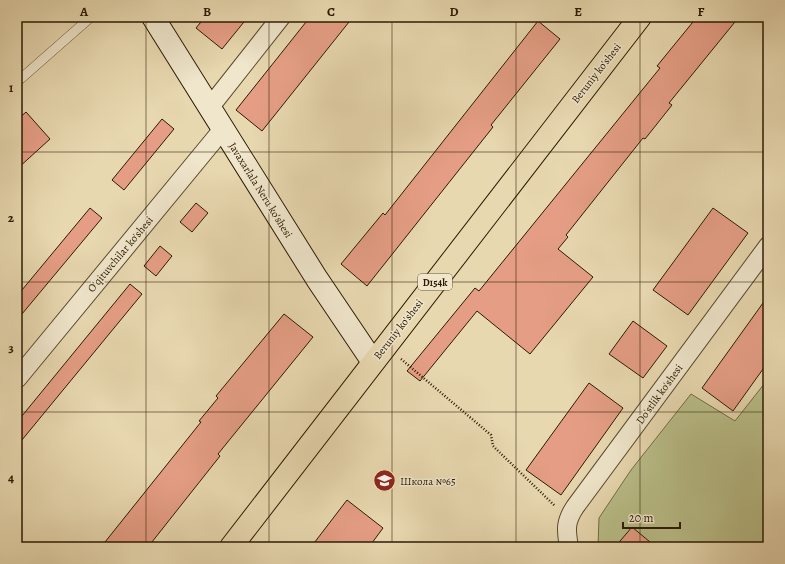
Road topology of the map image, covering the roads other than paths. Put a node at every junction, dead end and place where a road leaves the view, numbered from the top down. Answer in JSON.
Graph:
{"nodes":[{"id":1,"x":92,"y":17,"type":"edge"},
{"id":2,"x":153,"y":17,"type":"edge"},
{"id":3,"x":281,"y":17,"type":"edge"},
{"id":4,"x":640,"y":17,"type":"edge"},
{"id":5,"x":17,"y":82,"type":"edge"},
{"id":6,"x":210,"y":107,"type":"junction"},
{"id":7,"x":223,"y":129,"type":"junction"},
{"id":8,"x":768,"y":246,"type":"edge"},
{"id":9,"x":379,"y":354,"type":"junction"},
{"id":10,"x":17,"y":379,"type":"edge"},
{"id":11,"x":231,"y":547,"type":"edge"},
{"id":12,"x":569,"y":547,"type":"edge"}],
"edges":[{"from":1,"to":5,"type":"lane"},
{"from":2,"to":6,"type":"street","name":"Javaxarlala Neru ko'shesi"},
{"from":3,"to":6,"type":"street"},
{"from":4,"to":9,"type":"main road","name":"Beruniy ko'shesi","number":"D154k"},
{"from":6,"to":7,"type":"street","name":"Javaxarlala Neru ko'shesi"},
{"from":7,"to":9,"type":"street","name":"Javaxarlala Neru ko'shesi"},
{"from":7,"to":10,"type":"street","name":"O'qituvchilar ko'shesi"},
{"from":8,"to":12,"type":"street","name":"Do'stlik ko'shesi"},
{"from":9,"to":11,"type":"main road","name":"Beruniy ko'shesi","number":"D154k"}]}
